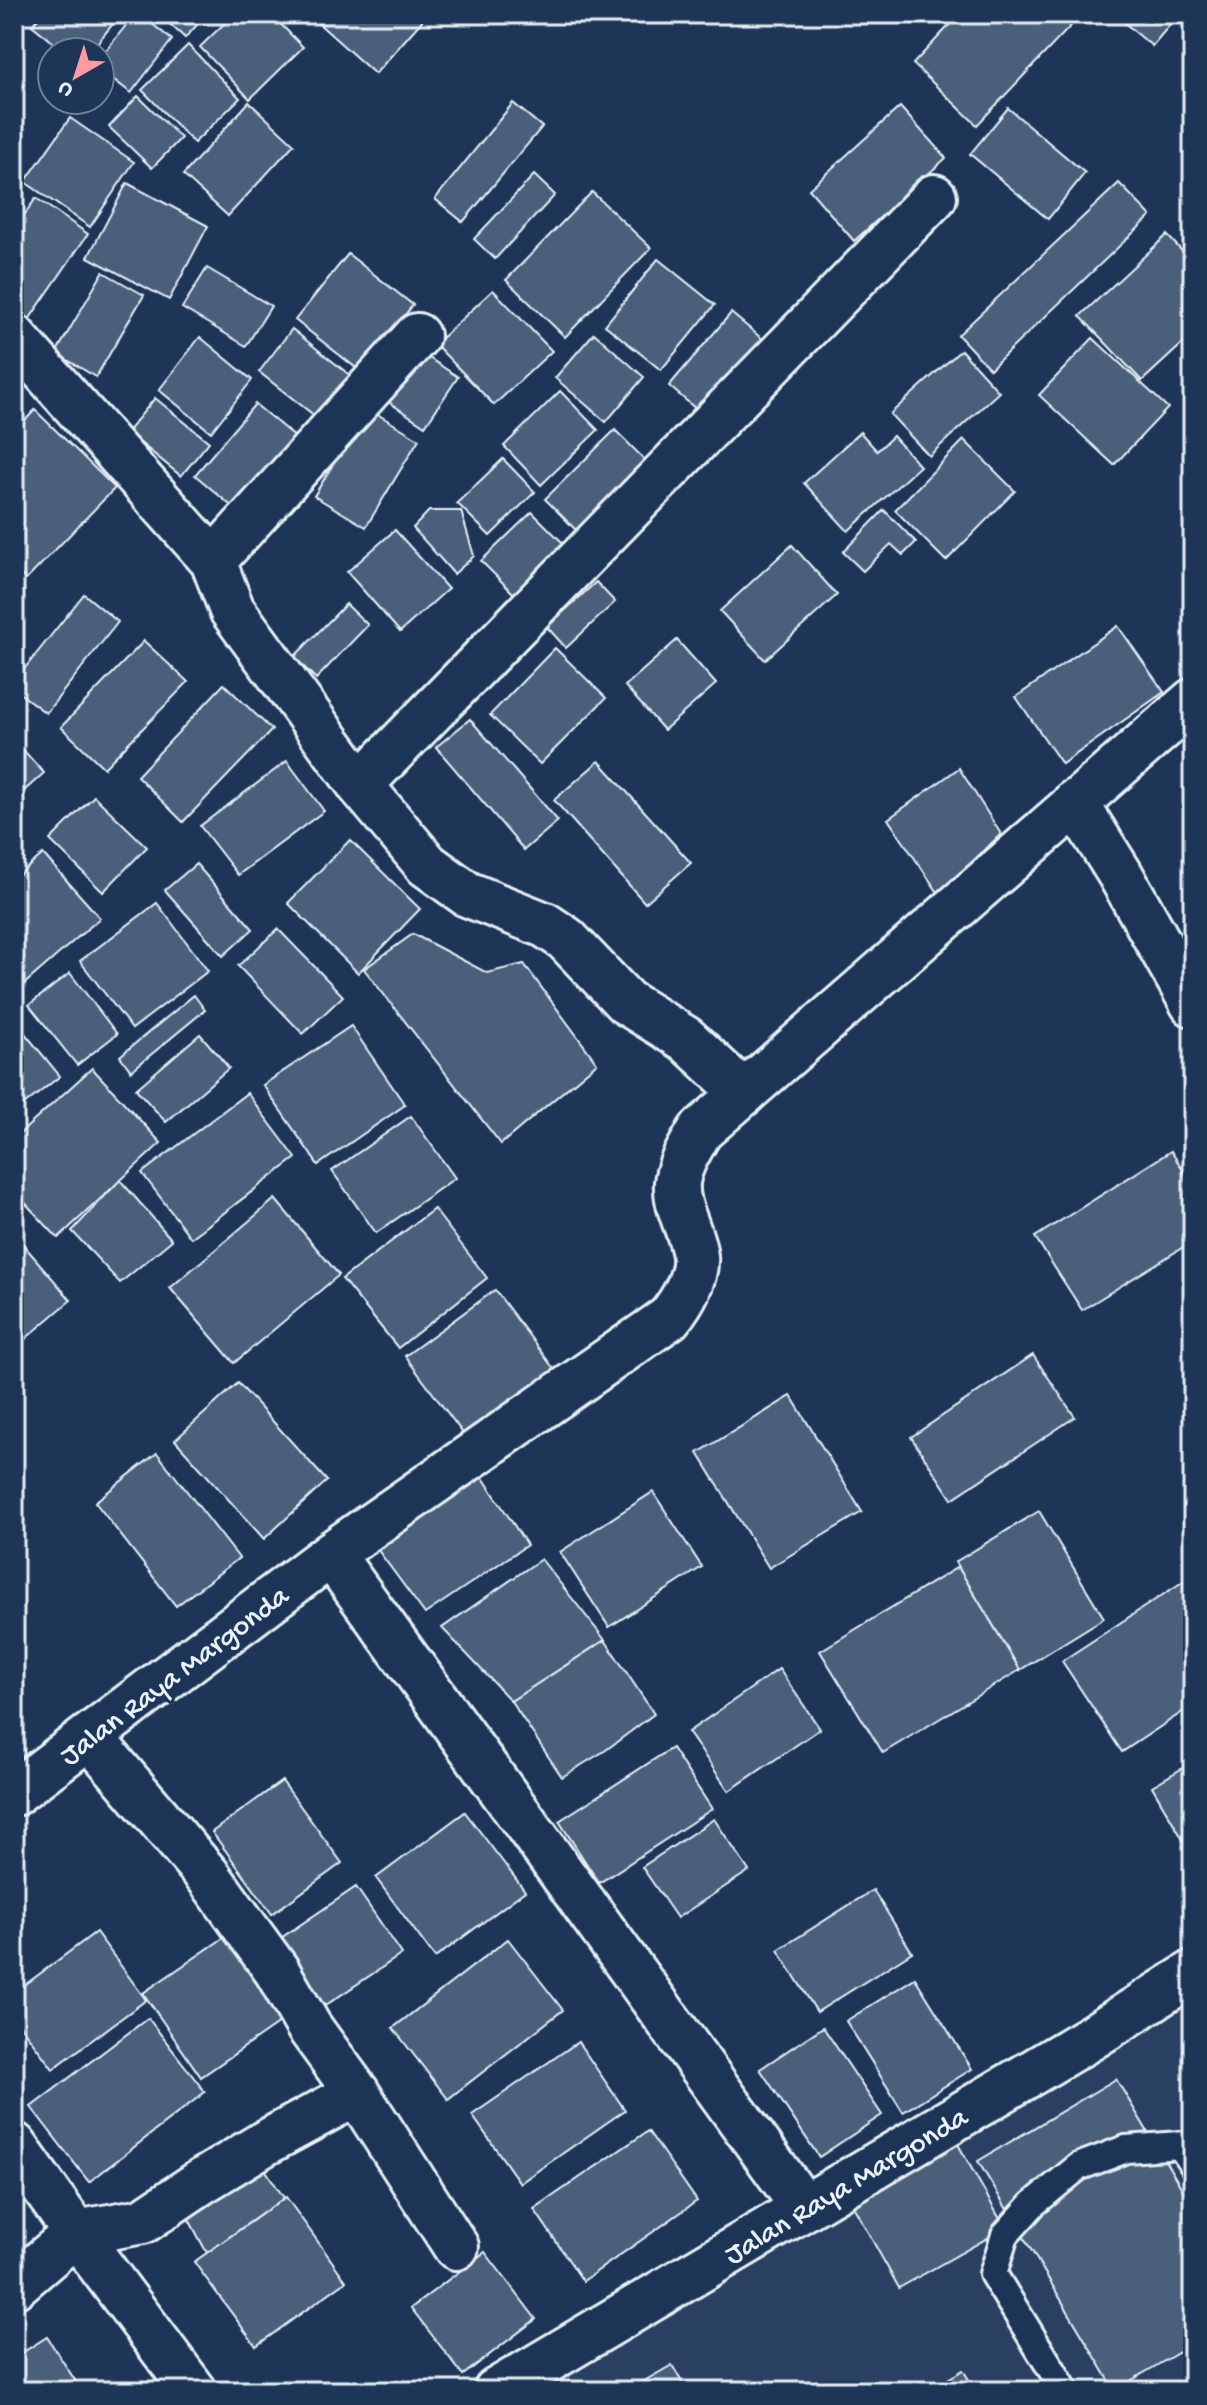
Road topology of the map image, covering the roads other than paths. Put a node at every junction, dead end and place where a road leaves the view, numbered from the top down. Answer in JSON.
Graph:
{"nodes":[{"id":1,"x":934,"y":197,"type":"dead end"},
{"id":2,"x":417,"y":336,"type":"dead end"},
{"id":3,"x":14,"y":337,"type":"edge"},
{"id":4,"x":213,"y":561,"type":"junction"},
{"id":5,"x":1193,"y":701,"type":"edge"},
{"id":6,"x":360,"y":785,"type":"junction"},
{"id":7,"x":1075,"y":802,"type":"junction"},
{"id":8,"x":1193,"y":1004,"type":"edge"},
{"id":9,"x":744,"y":1093,"type":"junction"},
{"id":10,"x":331,"y":1554,"type":"junction"},
{"id":11,"x":90,"y":1737,"type":"junction"},
{"id":12,"x":14,"y":1793,"type":"edge"},
{"id":13,"x":1193,"y":1973,"type":"edge"},
{"id":14,"x":357,"y":2093,"type":"junction"},
{"id":15,"x":14,"y":2145,"type":"edge"},
{"id":16,"x":1193,"y":2164,"type":"edge"},
{"id":17,"x":804,"y":2208,"type":"junction"},
{"id":18,"x":76,"y":2233,"type":"junction"},
{"id":19,"x":456,"y":2247,"type":"dead end"},
{"id":20,"x":14,"y":2286,"type":"edge"},
{"id":21,"x":194,"y":2391,"type":"edge"},
{"id":22,"x":496,"y":2391,"type":"edge"},
{"id":23,"x":1065,"y":2391,"type":"edge"}],
"edges":[{"from":1,"to":6,"type":"street"},
{"from":2,"to":4,"type":"street"},
{"from":3,"to":4,"type":"street"},
{"from":4,"to":6,"type":"street"},
{"from":5,"to":7,"type":"street","name":"Jalan Raya Margonda"},
{"from":6,"to":9,"type":"street"},
{"from":7,"to":8,"type":"street"},
{"from":7,"to":9,"type":"street","name":"Jalan Raya Margonda"},
{"from":9,"to":10,"type":"street","name":"Jalan Raya Margonda"},
{"from":10,"to":11,"type":"street","name":"Jalan Raya Margonda"},
{"from":10,"to":17,"type":"street"},
{"from":11,"to":12,"type":"street","name":"Jalan Raya Margonda"},
{"from":11,"to":14,"type":"street"},
{"from":13,"to":17,"type":"street","name":"Jalan Raya Margonda"},
{"from":14,"to":18,"type":"street"},
{"from":14,"to":19,"type":"street"},
{"from":15,"to":18,"type":"street"},
{"from":16,"to":23,"type":"lane"},
{"from":17,"to":22,"type":"street","name":"Jalan Raya Margonda"},
{"from":18,"to":20,"type":"street"},
{"from":18,"to":21,"type":"street"}]}
